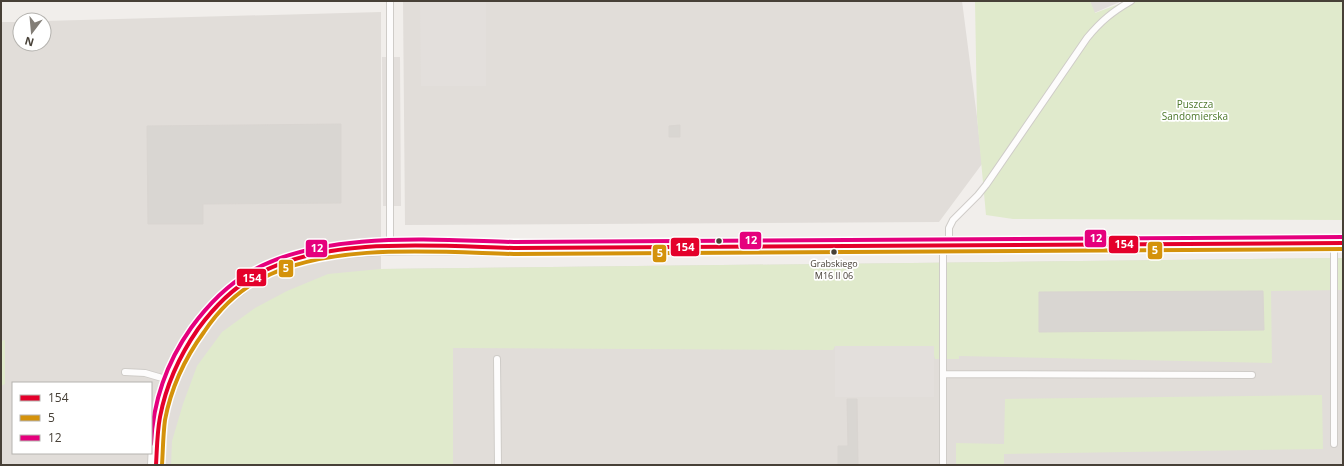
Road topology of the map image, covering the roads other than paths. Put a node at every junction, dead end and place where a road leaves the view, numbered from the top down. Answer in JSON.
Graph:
{"nodes":[{"id":1,"x":390,"y":1,"type":"edge"},
{"id":2,"x":1131,"y":1,"type":"edge"},
{"id":3,"x":1338,"y":243,"type":"edge"},
{"id":4,"x":390,"y":246,"type":"junction"},
{"id":5,"x":946,"y":246,"type":"junction"},
{"id":6,"x":497,"y":359,"type":"dead end"},
{"id":7,"x":125,"y":372,"type":"dead end"},
{"id":8,"x":943,"y":374,"type":"junction"},
{"id":9,"x":1252,"y":375,"type":"dead end"},
{"id":10,"x":170,"y":381,"type":"junction"},
{"id":11,"x":1334,"y":444,"type":"dead end"},
{"id":12,"x":156,"y":465,"type":"edge"},
{"id":13,"x":498,"y":465,"type":"edge"},
{"id":14,"x":943,"y":465,"type":"edge"}],
"edges":[{"from":1,"to":4,"type":"lane"},
{"from":2,"to":5,"type":"lane"},
{"from":3,"to":5,"type":"street"},
{"from":3,"to":11,"type":"lane"},
{"from":4,"to":5,"type":"street"},
{"from":4,"to":10,"type":"street"},
{"from":5,"to":8,"type":"lane"},
{"from":6,"to":13,"type":"lane"},
{"from":7,"to":10,"type":"lane"},
{"from":8,"to":9,"type":"lane"},
{"from":8,"to":14,"type":"lane"},
{"from":10,"to":12,"type":"street"}]}
